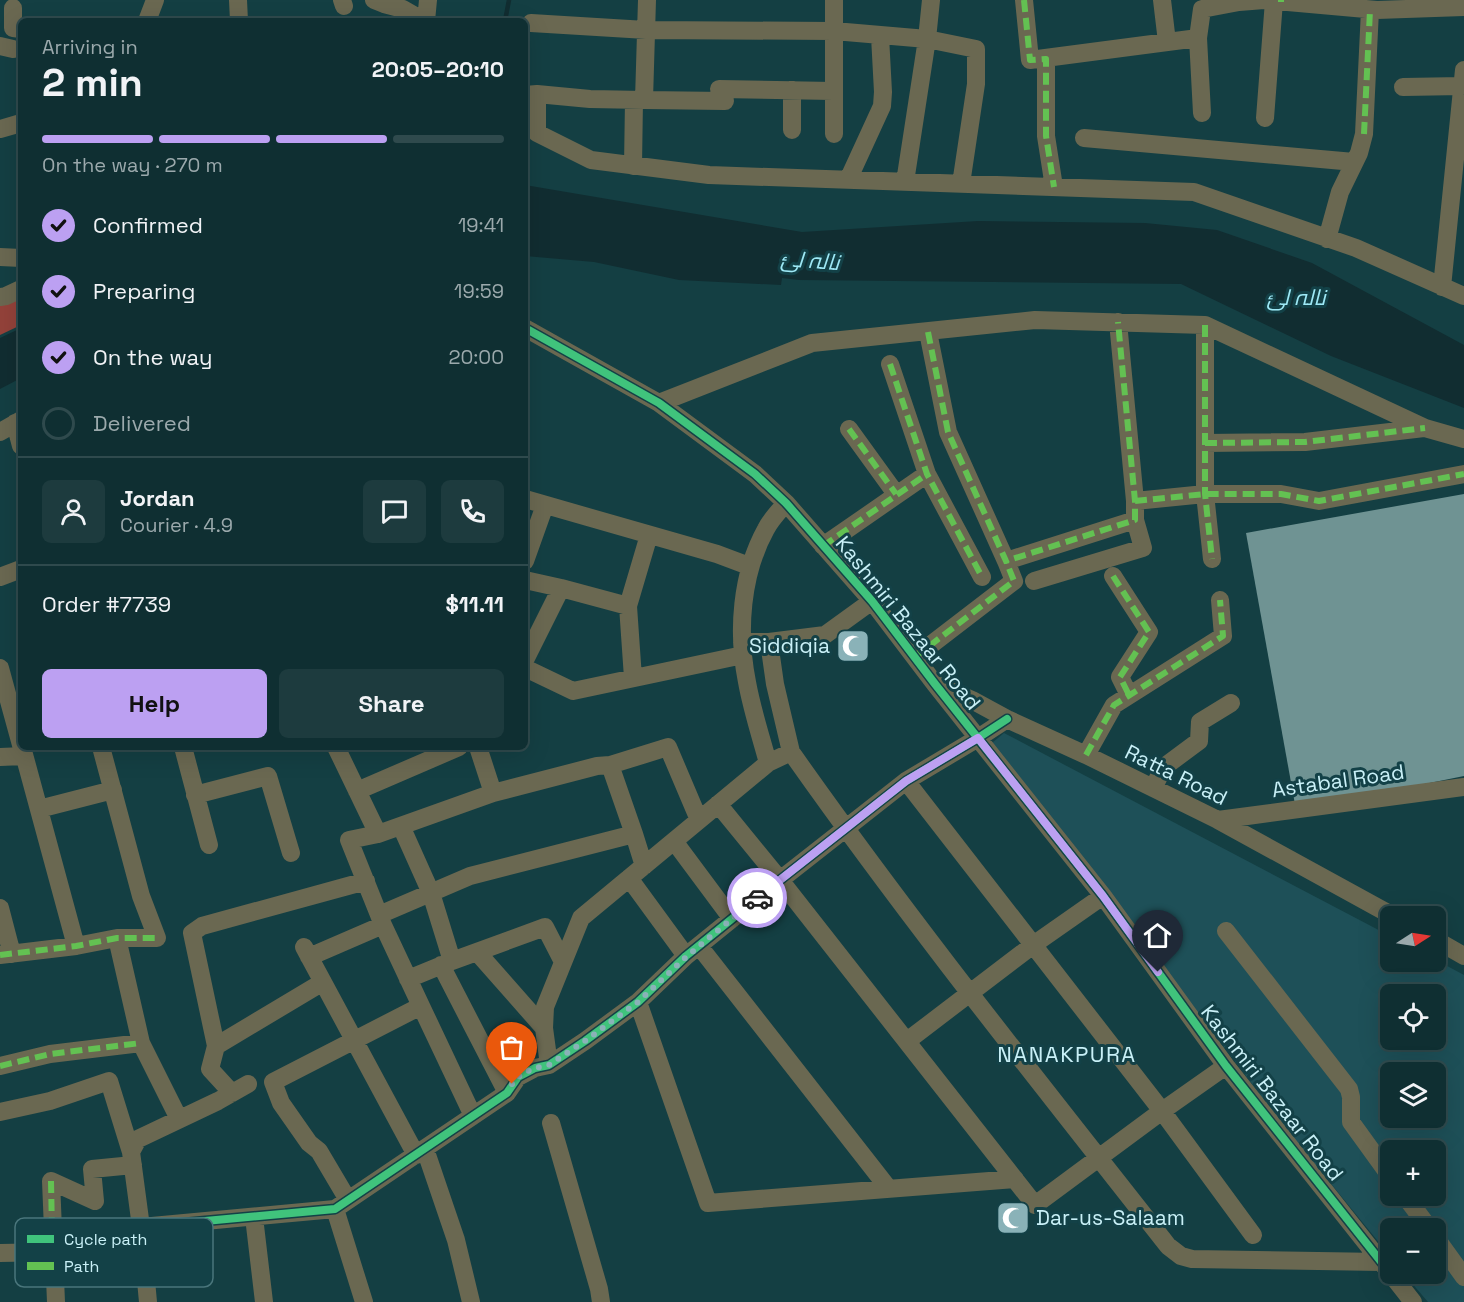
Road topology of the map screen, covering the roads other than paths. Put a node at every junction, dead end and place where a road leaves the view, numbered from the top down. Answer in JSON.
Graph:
{"nodes":[{"id":1,"x":155,"y":0,"type":"edge"},
{"id":2,"x":238,"y":0,"type":"edge"},
{"id":3,"x":374,"y":0,"type":"edge"},
{"id":4,"x":428,"y":0,"type":"edge"},
{"id":5,"x":647,"y":0,"type":"edge"},
{"id":6,"x":834,"y":0,"type":"edge"},
{"id":7,"x":932,"y":0,"type":"edge"},
{"id":8,"x":1024,"y":0,"type":"edge"},
{"id":9,"x":1162,"y":0,"type":"edge"},
{"id":10,"x":1238,"y":1,"type":"edge"},
{"id":11,"x":1278,"y":1,"type":"edge"},
{"id":12,"x":1464,"y":7,"type":"edge"},
{"id":13,"x":13,"y":8,"type":"dead end"},
{"id":14,"x":1370,"y":10,"type":"junction"},
{"id":15,"x":405,"y":15,"type":"edge"},
{"id":16,"x":148,"y":18,"type":"edge"},
{"id":17,"x":239,"y":18,"type":"edge"},
{"id":18,"x":425,"y":18,"type":"edge"},
{"id":19,"x":531,"y":23,"type":"dead end"},
{"id":20,"x":18,"y":28,"type":"edge"},
{"id":21,"x":646,"y":30,"type":"junction"},
{"id":22,"x":834,"y":31,"type":"junction"},
{"id":23,"x":880,"y":36,"type":"junction"},
{"id":24,"x":1198,"y":38,"type":"junction"},
{"id":25,"x":927,"y":39,"type":"junction"},
{"id":26,"x":1167,"y":42,"type":"junction"},
{"id":27,"x":1046,"y":58,"type":"junction"},
{"id":28,"x":1463,"y":78,"type":"edge"},
{"id":29,"x":1403,"y":87,"type":"dead end"},
{"id":30,"x":792,"y":90,"type":"junction"},
{"id":31,"x":833,"y":91,"type":"junction"},
{"id":32,"x":531,"y":95,"type":"edge"},
{"id":33,"x":639,"y":100,"type":"junction"},
{"id":34,"x":1202,"y":113,"type":"dead end"},
{"id":35,"x":1265,"y":118,"type":"dead end"},
{"id":36,"x":18,"y":124,"type":"edge"},
{"id":37,"x":0,"y":129,"type":"edge"},
{"id":38,"x":792,"y":130,"type":"dead end"},
{"id":39,"x":834,"y":134,"type":"dead end"},
{"id":40,"x":1084,"y":138,"type":"dead end"},
{"id":41,"x":1354,"y":162,"type":"junction"},
{"id":42,"x":633,"y":165,"type":"junction"},
{"id":43,"x":848,"y":180,"type":"junction"},
{"id":44,"x":905,"y":182,"type":"junction"},
{"id":45,"x":961,"y":184,"type":"junction"},
{"id":46,"x":1054,"y":187,"type":"junction"},
{"id":47,"x":1328,"y":238,"type":"junction"},
{"id":48,"x":0,"y":257,"type":"edge"},
{"id":49,"x":18,"y":258,"type":"edge"},
{"id":50,"x":1442,"y":286,"type":"junction"},
{"id":51,"x":18,"y":290,"type":"edge"},
{"id":52,"x":1464,"y":296,"type":"edge"},
{"id":53,"x":0,"y":297,"type":"edge"},
{"id":54,"x":1118,"y":322,"type":"junction"},
{"id":55,"x":1205,"y":325,"type":"junction"},
{"id":56,"x":528,"y":330,"type":"edge"},
{"id":57,"x":928,"y":332,"type":"junction"},
{"id":58,"x":890,"y":364,"type":"dead end"},
{"id":59,"x":659,"y":403,"type":"junction"},
{"id":60,"x":12,"y":425,"type":"edge"},
{"id":61,"x":1425,"y":428,"type":"junction"},
{"id":62,"x":849,"y":429,"type":"dead end"},
{"id":63,"x":18,"y":439,"type":"edge"},
{"id":64,"x":1464,"y":439,"type":"edge"},
{"id":65,"x":1205,"y":443,"type":"junction"},
{"id":66,"x":927,"y":474,"type":"junction"},
{"id":67,"x":1464,"y":474,"type":"edge"},
{"id":68,"x":896,"y":494,"type":"junction"},
{"id":69,"x":1205,"y":494,"type":"junction"},
{"id":70,"x":528,"y":500,"type":"edge"},
{"id":71,"x":1135,"y":501,"type":"junction"},
{"id":72,"x":786,"y":503,"type":"junction"},
{"id":73,"x":545,"y":505,"type":"junction"},
{"id":74,"x":1135,"y":520,"type":"junction"},
{"id":75,"x":649,"y":535,"type":"junction"},
{"id":76,"x":823,"y":546,"type":"junction"},
{"id":77,"x":528,"y":553,"type":"edge"},
{"id":78,"x":1212,"y":559,"type":"dead end"},
{"id":79,"x":1006,"y":561,"type":"junction"},
{"id":80,"x":749,"y":567,"type":"junction"},
{"id":81,"x":18,"y":570,"type":"edge"},
{"id":82,"x":1113,"y":576,"type":"dead end"},
{"id":83,"x":0,"y":577,"type":"edge"},
{"id":84,"x":982,"y":577,"type":"dead end"},
{"id":85,"x":528,"y":580,"type":"edge"},
{"id":86,"x":1034,"y":581,"type":"dead end"},
{"id":87,"x":561,"y":588,"type":"junction"},
{"id":88,"x":1220,"y":600,"type":"dead end"},
{"id":89,"x":872,"y":601,"type":"junction"},
{"id":90,"x":628,"y":606,"type":"junction"},
{"id":91,"x":769,"y":642,"type":"junction"},
{"id":92,"x":743,"y":649,"type":"junction"},
{"id":93,"x":528,"y":654,"type":"edge"},
{"id":94,"x":915,"y":657,"type":"junction"},
{"id":95,"x":0,"y":668,"type":"edge"},
{"id":96,"x":528,"y":669,"type":"edge"},
{"id":97,"x":633,"y":678,"type":"junction"},
{"id":98,"x":935,"y":684,"type":"junction"},
{"id":99,"x":1129,"y":695,"type":"junction"},
{"id":100,"x":1231,"y":703,"type":"dead end"},
{"id":101,"x":1007,"y":719,"type":"junction"},
{"id":102,"x":18,"y":734,"type":"edge"},
{"id":103,"x":978,"y":738,"type":"junction"},
{"id":104,"x":19,"y":750,"type":"edge"},
{"id":105,"x":22,"y":750,"type":"edge"},
{"id":106,"x":102,"y":750,"type":"edge"},
{"id":107,"x":184,"y":750,"type":"edge"},
{"id":108,"x":337,"y":750,"type":"edge"},
{"id":109,"x":452,"y":750,"type":"edge"},
{"id":110,"x":479,"y":750,"type":"edge"},
{"id":111,"x":791,"y":752,"type":"junction"},
{"id":112,"x":1086,"y":755,"type":"junction"},
{"id":113,"x":0,"y":757,"type":"edge"},
{"id":114,"x":768,"y":764,"type":"junction"},
{"id":115,"x":610,"y":765,"type":"junction"},
{"id":116,"x":906,"y":781,"type":"junction"},
{"id":117,"x":1464,"y":787,"type":"edge"},
{"id":118,"x":1153,"y":788,"type":"junction"},
{"id":119,"x":113,"y":790,"type":"junction"},
{"id":120,"x":357,"y":791,"type":"junction"},
{"id":121,"x":492,"y":793,"type":"junction"},
{"id":122,"x":195,"y":795,"type":"junction"},
{"id":123,"x":718,"y":804,"type":"junction"},
{"id":124,"x":39,"y":809,"type":"junction"},
{"id":125,"x":699,"y":820,"type":"junction"},
{"id":126,"x":1218,"y":820,"type":"junction"},
{"id":127,"x":401,"y":826,"type":"junction"},
{"id":128,"x":846,"y":829,"type":"junction"},
{"id":129,"x":378,"y":834,"type":"junction"},
{"id":130,"x":634,"y":834,"type":"junction"},
{"id":131,"x":674,"y":841,"type":"junction"},
{"id":132,"x":209,"y":846,"type":"dead end"},
{"id":133,"x":291,"y":853,"type":"dead end"},
{"id":134,"x":644,"y":866,"type":"junction"},
{"id":135,"x":629,"y":878,"type":"junction"},
{"id":136,"x":780,"y":879,"type":"junction"},
{"id":137,"x":366,"y":881,"type":"junction"},
{"id":138,"x":431,"y":893,"type":"junction"},
{"id":139,"x":1103,"y":896,"type":"junction"},
{"id":140,"x":0,"y":908,"type":"edge"},
{"id":141,"x":1380,"y":909,"type":"edge"},
{"id":142,"x":732,"y":919,"type":"junction"},
{"id":143,"x":381,"y":920,"type":"junction"},
{"id":144,"x":1226,"y":931,"type":"dead end"},
{"id":145,"x":117,"y":938,"type":"junction"},
{"id":146,"x":1033,"y":945,"type":"junction"},
{"id":147,"x":76,"y":946,"type":"junction"},
{"id":148,"x":1446,"y":946,"type":"edge"},
{"id":149,"x":693,"y":951,"type":"junction"},
{"id":150,"x":477,"y":952,"type":"junction"},
{"id":151,"x":6,"y":955,"type":"edge"},
{"id":152,"x":1464,"y":956,"type":"edge"},
{"id":153,"x":563,"y":962,"type":"junction"},
{"id":154,"x":446,"y":963,"type":"junction"},
{"id":155,"x":408,"y":979,"type":"junction"},
{"id":156,"x":323,"y":982,"type":"junction"},
{"id":157,"x":971,"y":993,"type":"junction"},
{"id":158,"x":638,"y":1002,"type":"junction"},
{"id":159,"x":421,"y":1006,"type":"junction"},
{"id":160,"x":544,"y":1028,"type":"junction"},
{"id":161,"x":355,"y":1040,"type":"junction"},
{"id":162,"x":907,"y":1041,"type":"junction"},
{"id":163,"x":141,"y":1043,"type":"junction"},
{"id":164,"x":216,"y":1046,"type":"junction"},
{"id":165,"x":549,"y":1065,"type":"junction"},
{"id":166,"x":0,"y":1066,"type":"edge"},
{"id":167,"x":1226,"y":1066,"type":"junction"},
{"id":168,"x":507,"y":1093,"type":"junction"},
{"id":169,"x":1162,"y":1111,"type":"junction"},
{"id":170,"x":0,"y":1112,"type":"edge"},
{"id":171,"x":473,"y":1116,"type":"junction"},
{"id":172,"x":179,"y":1119,"type":"junction"},
{"id":173,"x":551,"y":1123,"type":"dead end"},
{"id":174,"x":421,"y":1152,"type":"junction"},
{"id":175,"x":1099,"y":1158,"type":"junction"},
{"id":176,"x":132,"y":1159,"type":"junction"},
{"id":177,"x":1380,"y":1162,"type":"edge"},
{"id":178,"x":1015,"y":1179,"type":"junction"},
{"id":179,"x":889,"y":1189,"type":"junction"},
{"id":180,"x":341,"y":1205,"type":"junction"},
{"id":181,"x":254,"y":1217,"type":"junction"},
{"id":182,"x":52,"y":1218,"type":"edge"},
{"id":183,"x":140,"y":1218,"type":"edge"},
{"id":184,"x":213,"y":1221,"type":"edge"},
{"id":185,"x":1253,"y":1235,"type":"dead end"},
{"id":186,"x":1446,"y":1252,"type":"edge"},
{"id":187,"x":0,"y":1253,"type":"edge"},
{"id":188,"x":15,"y":1253,"type":"edge"},
{"id":189,"x":1380,"y":1260,"type":"edge"},
{"id":190,"x":1380,"y":1270,"type":"edge"},
{"id":191,"x":1464,"y":1277,"type":"edge"},
{"id":192,"x":1399,"y":1284,"type":"edge"},
{"id":193,"x":55,"y":1287,"type":"edge"},
{"id":194,"x":147,"y":1287,"type":"edge"},
{"id":195,"x":56,"y":1302,"type":"edge"},
{"id":196,"x":148,"y":1302,"type":"edge"},
{"id":197,"x":264,"y":1302,"type":"edge"},
{"id":198,"x":364,"y":1302,"type":"edge"},
{"id":199,"x":471,"y":1302,"type":"edge"},
{"id":200,"x":601,"y":1302,"type":"edge"},
{"id":201,"x":1413,"y":1302,"type":"edge"}],
"edges":[{"from":1,"to":16,"type":"street"},
{"from":2,"to":17,"type":"street"},
{"from":3,"to":15,"type":"street"},
{"from":4,"to":18,"type":"street"},
{"from":5,"to":21,"type":"street"},
{"from":6,"to":22,"type":"street"},
{"from":7,"to":25,"type":"street"},
{"from":8,"to":27,"type":"street"},
{"from":9,"to":26,"type":"street"},
{"from":10,"to":11,"type":"street"},
{"from":10,"to":24,"type":"street"},
{"from":11,"to":14,"type":"street"},
{"from":11,"to":35,"type":"street"},
{"from":12,"to":14,"type":"street"},
{"from":13,"to":20,"type":"street"},
{"from":14,"to":41,"type":"street"},
{"from":19,"to":21,"type":"street"},
{"from":21,"to":22,"type":"street"},
{"from":21,"to":33,"type":"street"},
{"from":22,"to":23,"type":"street"},
{"from":22,"to":31,"type":"street"},
{"from":23,"to":25,"type":"street"},
{"from":23,"to":43,"type":"street"},
{"from":24,"to":26,"type":"street"},
{"from":24,"to":34,"type":"street"},
{"from":25,"to":44,"type":"street"},
{"from":25,"to":45,"type":"street"},
{"from":26,"to":27,"type":"street"},
{"from":27,"to":46,"type":"street"},
{"from":28,"to":29,"type":"street"},
{"from":28,"to":50,"type":"street"},
{"from":30,"to":31,"type":"street"},
{"from":30,"to":33,"type":"street"},
{"from":30,"to":38,"type":"street"},
{"from":31,"to":39,"type":"street"},
{"from":32,"to":33,"type":"street"},
{"from":32,"to":42,"type":"street"},
{"from":33,"to":42,"type":"street"},
{"from":36,"to":37,"type":"street"},
{"from":40,"to":41,"type":"street"},
{"from":41,"to":47,"type":"street"},
{"from":42,"to":43,"type":"street"},
{"from":43,"to":44,"type":"street"},
{"from":44,"to":45,"type":"street"},
{"from":45,"to":46,"type":"street"},
{"from":46,"to":47,"type":"street"},
{"from":47,"to":50,"type":"street"},
{"from":48,"to":49,"type":"street"},
{"from":50,"to":52,"type":"street"},
{"from":51,"to":53,"type":"street"},
{"from":54,"to":55,"type":"street"},
{"from":54,"to":57,"type":"street"},
{"from":54,"to":71,"type":"street"},
{"from":55,"to":61,"type":"street"},
{"from":55,"to":65,"type":"street"},
{"from":56,"to":59,"type":"street","name":"Kashmiri Bazaar Road"},
{"from":57,"to":59,"type":"street"},
{"from":57,"to":79,"type":"street"},
{"from":58,"to":66,"type":"street"},
{"from":59,"to":72,"type":"street","name":"Kashmiri Bazaar Road"},
{"from":60,"to":63,"type":"street"},
{"from":61,"to":64,"type":"street"},
{"from":61,"to":65,"type":"street"},
{"from":62,"to":68,"type":"street"},
{"from":65,"to":69,"type":"street"},
{"from":66,"to":68,"type":"street"},
{"from":66,"to":84,"type":"street"},
{"from":67,"to":69,"type":"street"},
{"from":68,"to":76,"type":"street"},
{"from":69,"to":71,"type":"street"},
{"from":69,"to":78,"type":"street"},
{"from":70,"to":73,"type":"street"},
{"from":71,"to":74,"type":"street"},
{"from":72,"to":76,"type":"street","name":"Kashmiri Bazaar Road"},
{"from":72,"to":80,"type":"street"},
{"from":73,"to":75,"type":"street"},
{"from":73,"to":77,"type":"street"},
{"from":74,"to":79,"type":"street"},
{"from":74,"to":86,"type":"street"},
{"from":75,"to":80,"type":"street"},
{"from":75,"to":90,"type":"street"},
{"from":76,"to":89,"type":"street","name":"Kashmiri Bazaar Road"},
{"from":79,"to":94,"type":"street"},
{"from":80,"to":92,"type":"street"},
{"from":81,"to":83,"type":"street"},
{"from":82,"to":99,"type":"street"},
{"from":85,"to":87,"type":"street"},
{"from":87,"to":90,"type":"street"},
{"from":87,"to":93,"type":"street"},
{"from":88,"to":99,"type":"street"},
{"from":89,"to":91,"type":"street"},
{"from":89,"to":94,"type":"street","name":"Kashmiri Bazaar Road"},
{"from":90,"to":97,"type":"street"},
{"from":91,"to":92,"type":"street"},
{"from":91,"to":111,"type":"street"},
{"from":92,"to":97,"type":"street"},
{"from":92,"to":114,"type":"street"},
{"from":94,"to":98,"type":"street","name":"Kashmiri Bazaar Road"},
{"from":95,"to":102,"type":"street"},
{"from":96,"to":97,"type":"street"},
{"from":98,"to":101,"type":"street","name":"Ratta Road"},
{"from":98,"to":103,"type":"street","name":"Kashmiri Bazaar Road"},
{"from":99,"to":112,"type":"street"},
{"from":100,"to":118,"type":"street"},
{"from":101,"to":103,"type":"street"},
{"from":101,"to":112,"type":"street","name":"Ratta Road"},
{"from":103,"to":116,"type":"street"},
{"from":103,"to":139,"type":"street","name":"Kashmiri Bazaar Road"},
{"from":104,"to":113,"type":"street"},
{"from":105,"to":124,"type":"street"},
{"from":106,"to":119,"type":"street"},
{"from":107,"to":122,"type":"street"},
{"from":108,"to":120,"type":"street"},
{"from":109,"to":120,"type":"street"},
{"from":110,"to":121,"type":"street"},
{"from":111,"to":114,"type":"street"},
{"from":111,"to":128,"type":"street"},
{"from":112,"to":118,"type":"street","name":"Ratta Road"},
{"from":114,"to":123,"type":"street"},
{"from":115,"to":121,"type":"street"},
{"from":115,"to":125,"type":"street"},
{"from":115,"to":130,"type":"street"},
{"from":116,"to":128,"type":"street"},
{"from":116,"to":146,"type":"street"},
{"from":117,"to":126,"type":"street","name":"Astabal Road"},
{"from":118,"to":126,"type":"street","name":"Ratta Road"},
{"from":119,"to":124,"type":"street"},
{"from":119,"to":145,"type":"street"},
{"from":120,"to":129,"type":"street"},
{"from":121,"to":127,"type":"street"},
{"from":122,"to":132,"type":"street"},
{"from":122,"to":133,"type":"street"},
{"from":123,"to":125,"type":"street"},
{"from":123,"to":136,"type":"street"},
{"from":124,"to":147,"type":"street"},
{"from":125,"to":131,"type":"street"},
{"from":126,"to":141,"type":"street","name":"Ratta Road"},
{"from":127,"to":129,"type":"street"},
{"from":127,"to":138,"type":"street"},
{"from":128,"to":136,"type":"street"},
{"from":128,"to":157,"type":"street"},
{"from":129,"to":137,"type":"street"},
{"from":130,"to":134,"type":"street"},
{"from":130,"to":138,"type":"street"},
{"from":131,"to":134,"type":"street"},
{"from":131,"to":142,"type":"street"},
{"from":134,"to":135,"type":"street"},
{"from":135,"to":149,"type":"street"},
{"from":135,"to":153,"type":"street"},
{"from":136,"to":142,"type":"street"},
{"from":136,"to":162,"type":"street"},
{"from":137,"to":143,"type":"street"},
{"from":137,"to":164,"type":"street"},
{"from":138,"to":143,"type":"street"},
{"from":138,"to":154,"type":"street"},
{"from":139,"to":146,"type":"street"},
{"from":139,"to":167,"type":"street","name":"Kashmiri Bazaar Road"},
{"from":140,"to":151,"type":"street"},
{"from":142,"to":149,"type":"street"},
{"from":143,"to":155,"type":"street"},
{"from":143,"to":156,"type":"street"},
{"from":144,"to":177,"type":"street"},
{"from":145,"to":147,"type":"street"},
{"from":145,"to":163,"type":"street"},
{"from":146,"to":157,"type":"street"},
{"from":146,"to":169,"type":"street"},
{"from":147,"to":151,"type":"street"},
{"from":148,"to":152,"type":"street"},
{"from":149,"to":158,"type":"street"},
{"from":149,"to":179,"type":"street"},
{"from":150,"to":153,"type":"street"},
{"from":150,"to":154,"type":"street"},
{"from":150,"to":160,"type":"street"},
{"from":153,"to":160,"type":"street"},
{"from":154,"to":155,"type":"street"},
{"from":154,"to":168,"type":"street"},
{"from":155,"to":159,"type":"street"},
{"from":156,"to":161,"type":"street"},
{"from":156,"to":164,"type":"street"},
{"from":157,"to":162,"type":"street"},
{"from":157,"to":175,"type":"street"},
{"from":158,"to":165,"type":"street"},
{"from":158,"to":179,"type":"street"},
{"from":159,"to":161,"type":"street"},
{"from":159,"to":171,"type":"street"},
{"from":160,"to":165,"type":"street"},
{"from":161,"to":174,"type":"street"},
{"from":161,"to":180,"type":"street"},
{"from":162,"to":178,"type":"street"},
{"from":163,"to":166,"type":"street"},
{"from":163,"to":172,"type":"street"},
{"from":164,"to":172,"type":"street"},
{"from":165,"to":168,"type":"street"},
{"from":167,"to":169,"type":"street"},
{"from":167,"to":189,"type":"street","name":"Kashmiri Bazaar Road"},
{"from":168,"to":171,"type":"street"},
{"from":169,"to":175,"type":"street"},
{"from":169,"to":185,"type":"street"},
{"from":170,"to":176,"type":"street"},
{"from":171,"to":174,"type":"street"},
{"from":172,"to":176,"type":"street"},
{"from":173,"to":200,"type":"street"},
{"from":174,"to":180,"type":"street"},
{"from":174,"to":199,"type":"street"},
{"from":175,"to":178,"type":"street"},
{"from":175,"to":190,"type":"street"},
{"from":176,"to":182,"type":"street"},
{"from":176,"to":183,"type":"street"},
{"from":178,"to":179,"type":"street"},
{"from":180,"to":181,"type":"street"},
{"from":180,"to":198,"type":"street"},
{"from":181,"to":184,"type":"street"},
{"from":181,"to":197,"type":"street"},
{"from":186,"to":191,"type":"street"},
{"from":187,"to":188,"type":"street"},
{"from":192,"to":201,"type":"street","name":"Kashmiri Bazaar Road"},
{"from":193,"to":195,"type":"street"},
{"from":194,"to":196,"type":"street"}]}
